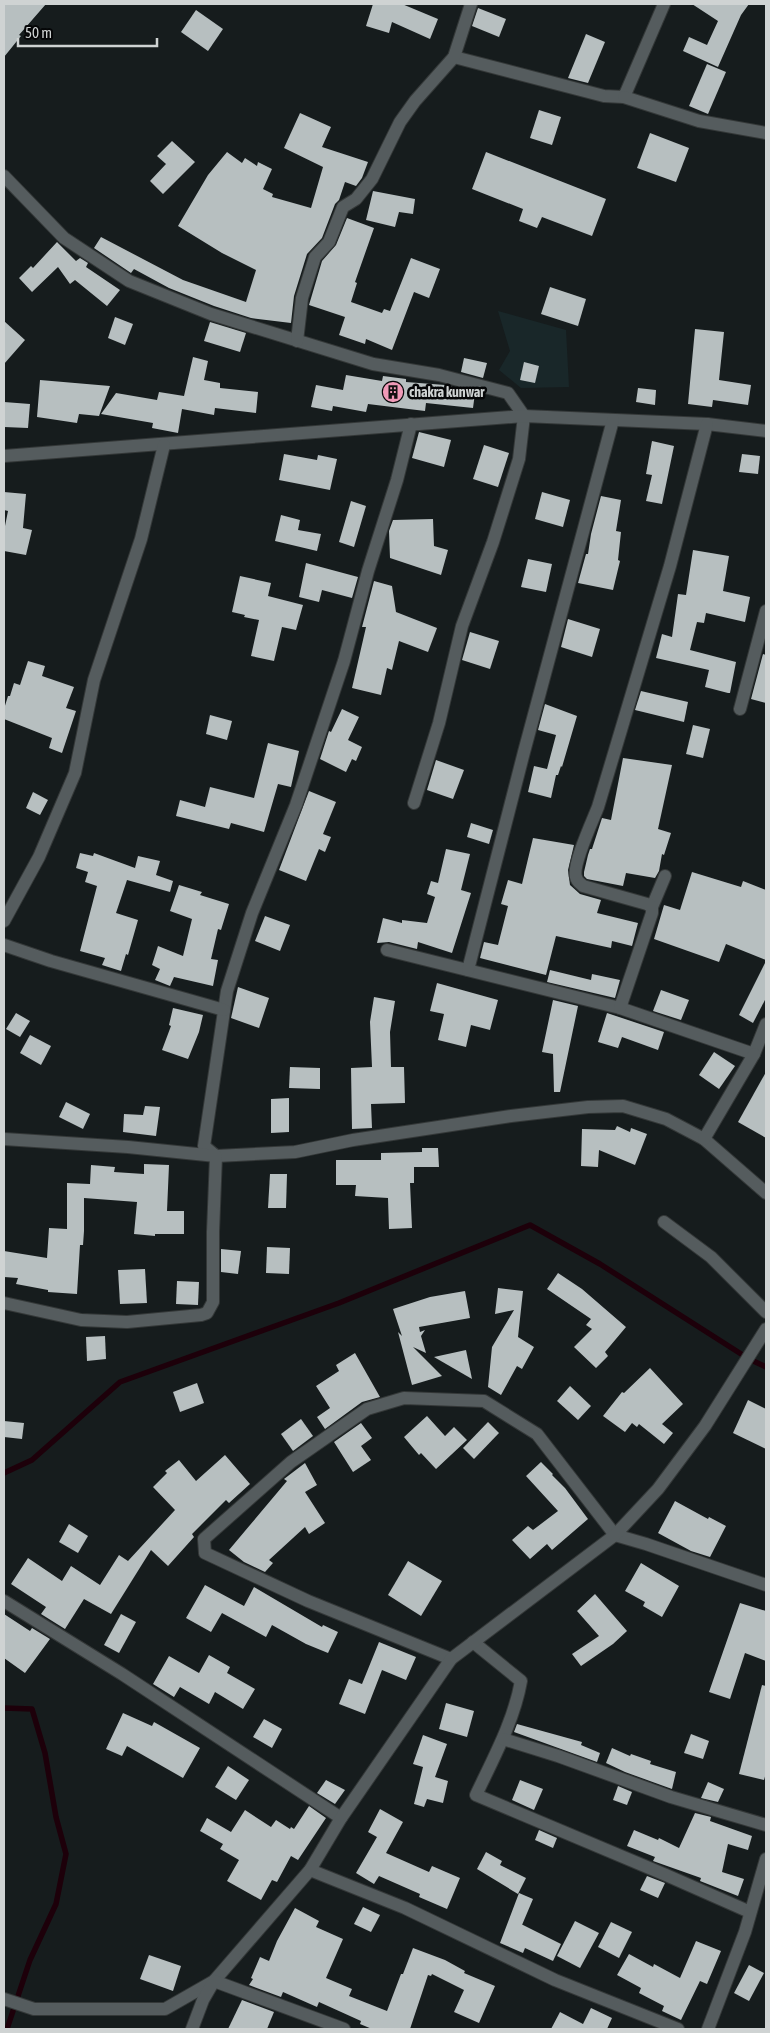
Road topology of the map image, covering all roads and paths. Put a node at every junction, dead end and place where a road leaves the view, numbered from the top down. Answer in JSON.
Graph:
{"nodes":[{"id":1,"x":472,"y":4,"type":"edge"},
{"id":2,"x":664,"y":4,"type":"edge"},
{"id":3,"x":454,"y":57,"type":"junction"},
{"id":4,"x":624,"y":97,"type":"junction"},
{"id":5,"x":766,"y":133,"type":"edge"},
{"id":6,"x":4,"y":176,"type":"edge"},
{"id":7,"x":297,"y":341,"type":"junction"},
{"id":8,"x":524,"y":416,"type":"junction"},
{"id":9,"x":613,"y":420,"type":"junction"},
{"id":10,"x":410,"y":424,"type":"junction"},
{"id":11,"x":706,"y":424,"type":"junction"},
{"id":12,"x":766,"y":431,"type":"edge"},
{"id":13,"x":164,"y":444,"type":"junction"},
{"id":14,"x":4,"y":456,"type":"edge"},
{"id":15,"x":766,"y":611,"type":"edge"},
{"id":16,"x":740,"y":709,"type":"dead end"},
{"id":17,"x":414,"y":803,"type":"dead end"},
{"id":18,"x":666,"y":876,"type":"dead end"},
{"id":19,"x":652,"y":907,"type":"junction"},
{"id":20,"x":4,"y":921,"type":"edge"},
{"id":21,"x":4,"y":945,"type":"edge"},
{"id":22,"x":387,"y":950,"type":"dead end"},
{"id":23,"x":468,"y":970,"type":"junction"},
{"id":24,"x":620,"y":1008,"type":"junction"},
{"id":25,"x":224,"y":1010,"type":"junction"},
{"id":26,"x":766,"y":1024,"type":"edge"},
{"id":27,"x":754,"y":1054,"type":"junction"},
{"id":28,"x":4,"y":1139,"type":"edge"},
{"id":29,"x":704,"y":1139,"type":"junction"},
{"id":30,"x":216,"y":1156,"type":"junction"},
{"id":31,"x":766,"y":1193,"type":"edge"},
{"id":32,"x":664,"y":1222,"type":"dead end"},
{"id":33,"x":4,"y":1302,"type":"edge"},
{"id":34,"x":766,"y":1312,"type":"edge"},
{"id":35,"x":766,"y":1329,"type":"edge"},
{"id":36,"x":614,"y":1535,"type":"junction"},
{"id":37,"x":766,"y":1585,"type":"edge"},
{"id":38,"x":4,"y":1600,"type":"edge"},
{"id":39,"x":473,"y":1642,"type":"junction"},
{"id":40,"x":451,"y":1659,"type":"junction"},
{"id":41,"x":503,"y":1739,"type":"junction"},
{"id":42,"x":341,"y":1818,"type":"junction"},
{"id":43,"x":766,"y":1825,"type":"edge"},
{"id":44,"x":766,"y":1860,"type":"edge"},
{"id":45,"x":310,"y":1870,"type":"junction"},
{"id":46,"x":750,"y":1912,"type":"junction"},
{"id":47,"x":214,"y":1981,"type":"junction"},
{"id":48,"x":4,"y":1999,"type":"edge"},
{"id":49,"x":192,"y":2029,"type":"edge"},
{"id":50,"x":344,"y":2029,"type":"edge"},
{"id":51,"x":678,"y":2029,"type":"edge"},
{"id":52,"x":708,"y":2029,"type":"edge"}],
"edges":[{"from":1,"to":3,"type":"street"},
{"from":2,"to":4,"type":"street"},
{"from":3,"to":4,"type":"street"},
{"from":3,"to":7,"type":"street"},
{"from":4,"to":5,"type":"street"},
{"from":6,"to":7,"type":"street"},
{"from":7,"to":8,"type":"street"},
{"from":8,"to":9,"type":"street"},
{"from":8,"to":10,"type":"street"},
{"from":8,"to":17,"type":"street"},
{"from":9,"to":11,"type":"street"},
{"from":9,"to":23,"type":"street"},
{"from":10,"to":13,"type":"street"},
{"from":10,"to":25,"type":"street"},
{"from":11,"to":12,"type":"street"},
{"from":11,"to":19,"type":"street"},
{"from":13,"to":14,"type":"street"},
{"from":13,"to":20,"type":"street"},
{"from":15,"to":16,"type":"street"},
{"from":18,"to":19,"type":"street"},
{"from":19,"to":24,"type":"street"},
{"from":21,"to":25,"type":"street"},
{"from":22,"to":23,"type":"street"},
{"from":23,"to":24,"type":"street"},
{"from":24,"to":27,"type":"street"},
{"from":25,"to":30,"type":"street"},
{"from":26,"to":27,"type":"street"},
{"from":27,"to":29,"type":"street"},
{"from":28,"to":30,"type":"street"},
{"from":29,"to":30,"type":"street"},
{"from":29,"to":31,"type":"street"},
{"from":30,"to":33,"type":"street"},
{"from":32,"to":34,"type":"street"},
{"from":35,"to":36,"type":"street"},
{"from":36,"to":37,"type":"street"},
{"from":36,"to":39,"type":"street"},
{"from":36,"to":40,"type":"street"},
{"from":38,"to":42,"type":"street"},
{"from":39,"to":40,"type":"street"},
{"from":39,"to":41,"type":"street"},
{"from":40,"to":42,"type":"street"},
{"from":41,"to":43,"type":"street"},
{"from":41,"to":46,"type":"street"},
{"from":42,"to":45,"type":"street"},
{"from":44,"to":46,"type":"street"},
{"from":45,"to":47,"type":"street"},
{"from":45,"to":51,"type":"street"},
{"from":46,"to":52,"type":"street"},
{"from":47,"to":48,"type":"street"},
{"from":47,"to":49,"type":"street"},
{"from":47,"to":50,"type":"street"}]}
